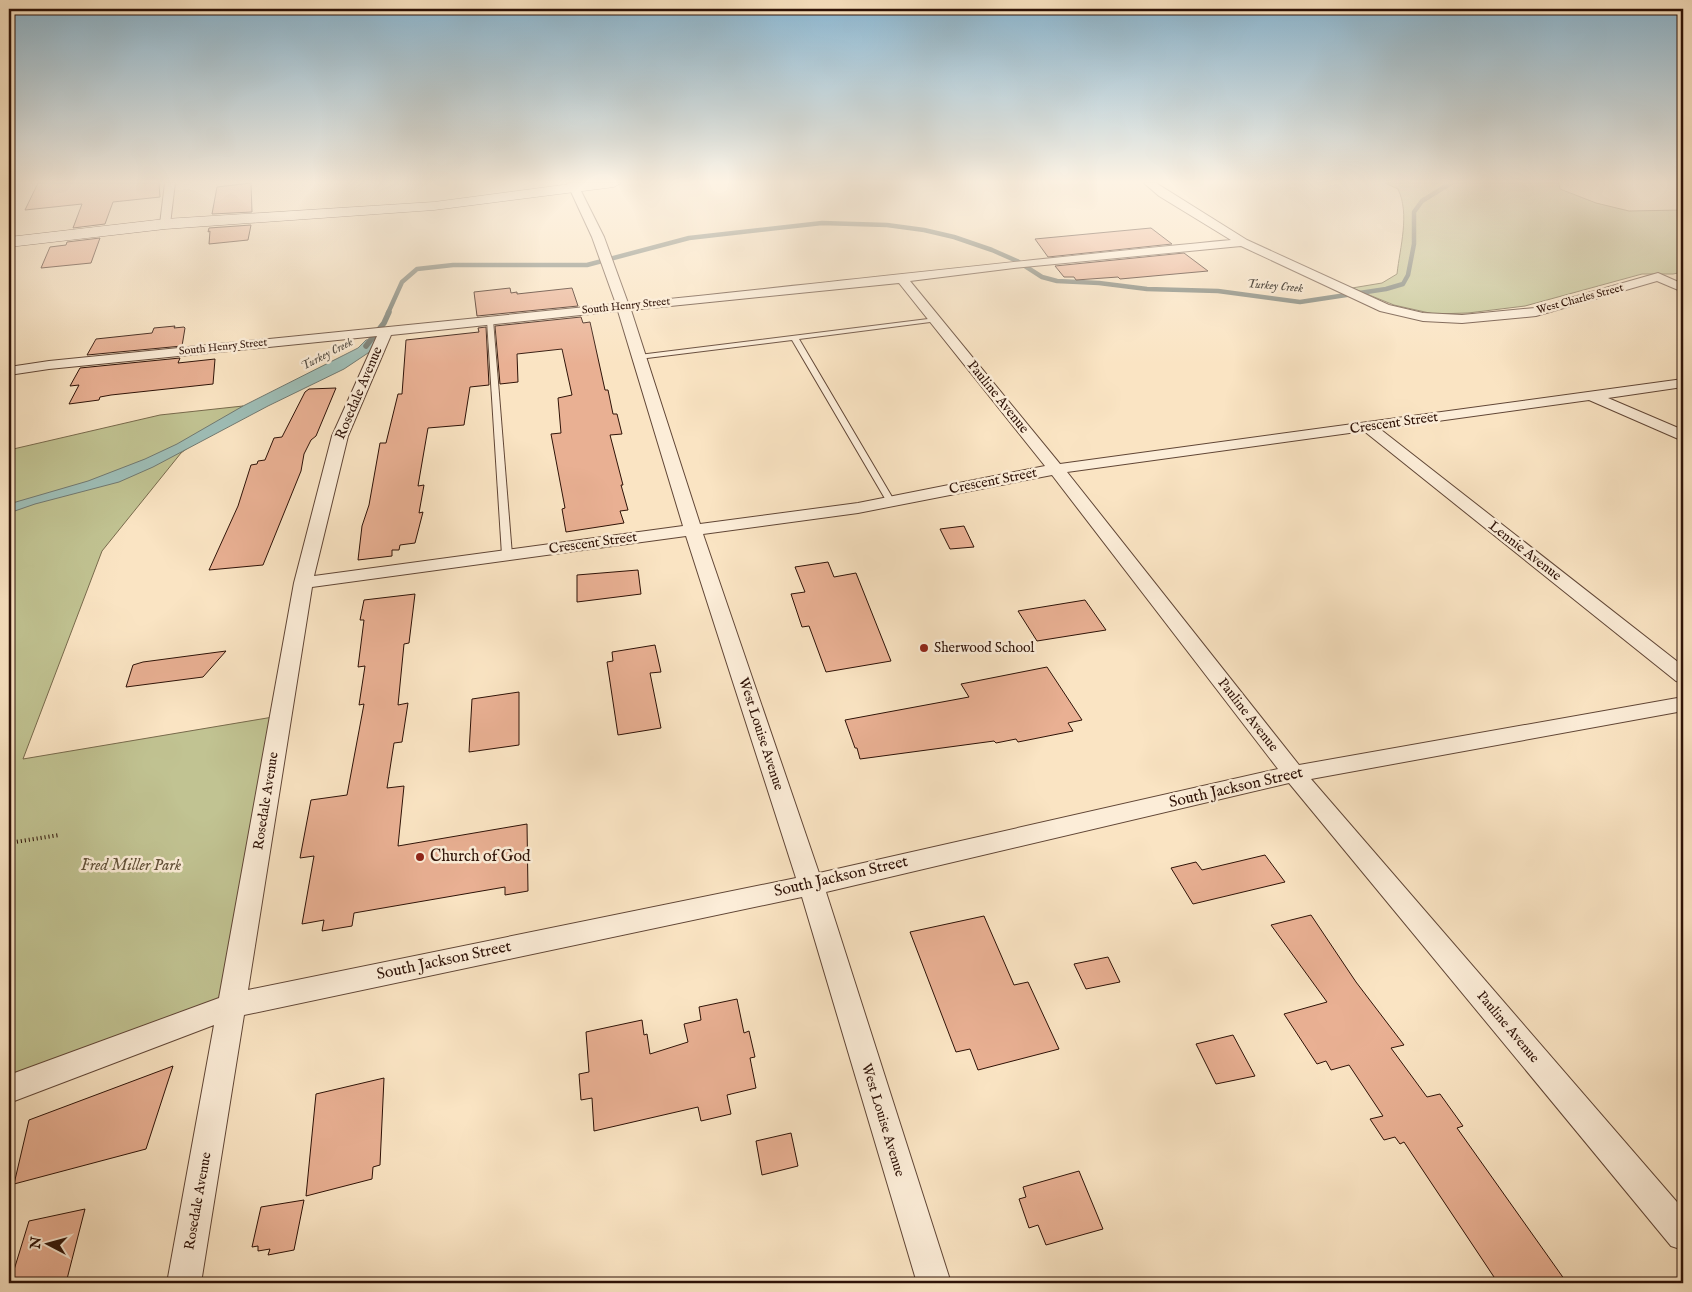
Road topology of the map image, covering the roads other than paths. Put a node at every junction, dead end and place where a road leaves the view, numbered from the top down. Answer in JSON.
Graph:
{"nodes":[{"id":1,"x":600,"y":243,"type":"edge"},
{"id":2,"x":1230,"y":243,"type":"edge"},
{"id":3,"x":1246,"y":243,"type":"edge"},
{"id":4,"x":902,"y":279,"type":"junction"},
{"id":5,"x":1683,"y":288,"type":"edge"},
{"id":6,"x":623,"y":306,"type":"junction"},
{"id":7,"x":490,"y":320,"type":"junction"},
{"id":8,"x":936,"y":320,"type":"junction"},
{"id":9,"x":386,"y":330,"type":"junction"},
{"id":10,"x":794,"y":337,"type":"junction"},
{"id":11,"x":639,"y":357,"type":"junction"},
{"id":12,"x":9,"y":371,"type":"edge"},
{"id":13,"x":1683,"y":382,"type":"edge"},
{"id":14,"x":1592,"y":396,"type":"junction"},
{"id":15,"x":1368,"y":426,"type":"junction"},
{"id":16,"x":1683,"y":436,"type":"edge"},
{"id":17,"x":1056,"y":469,"type":"junction"},
{"id":18,"x":891,"y":502,"type":"junction"},
{"id":19,"x":693,"y":530,"type":"junction"},
{"id":20,"x":507,"y":555,"type":"junction"},
{"id":21,"x":303,"y":582,"type":"junction"},
{"id":22,"x":1683,"y":676,"type":"edge"},
{"id":23,"x":1683,"y":704,"type":"edge"},
{"id":24,"x":1294,"y":774,"type":"junction"},
{"id":25,"x":811,"y":884,"type":"junction"},
{"id":26,"x":232,"y":1006,"type":"junction"},
{"id":27,"x":9,"y":1089,"type":"edge"},
{"id":28,"x":1683,"y":1234,"type":"edge"},
{"id":29,"x":184,"y":1283,"type":"edge"},
{"id":30,"x":934,"y":1283,"type":"edge"}],
"edges":[{"from":1,"to":6,"type":"street","name":"West Louise Avenue"},
{"from":2,"to":4,"type":"street","name":"South Henry Street"},
{"from":3,"to":5,"type":"street","name":"West Charles Street"},
{"from":4,"to":6,"type":"street","name":"South Henry Street"},
{"from":4,"to":8,"type":"street","name":"Pauline Avenue"},
{"from":6,"to":7,"type":"street","name":"South Henry Street"},
{"from":6,"to":11,"type":"street","name":"West Louise Avenue"},
{"from":7,"to":9,"type":"street","name":"South Henry Street"},
{"from":7,"to":20,"type":"lane"},
{"from":8,"to":10,"type":"lane"},
{"from":8,"to":17,"type":"street","name":"Pauline Avenue"},
{"from":9,"to":12,"type":"street","name":"South Henry Street"},
{"from":9,"to":21,"type":"street","name":"Rosedale Avenue"},
{"from":10,"to":11,"type":"lane"},
{"from":10,"to":18,"type":"lane"},
{"from":11,"to":19,"type":"street","name":"West Louise Avenue"},
{"from":13,"to":14,"type":"street","name":"Crescent Street"},
{"from":14,"to":15,"type":"street","name":"Crescent Street"},
{"from":14,"to":16,"type":"street"},
{"from":15,"to":17,"type":"street","name":"Crescent Street"},
{"from":15,"to":22,"type":"street","name":"Lennie Avenue"},
{"from":17,"to":18,"type":"street","name":"Crescent Street"},
{"from":17,"to":24,"type":"street","name":"Pauline Avenue"},
{"from":18,"to":19,"type":"street","name":"Crescent Street"},
{"from":19,"to":20,"type":"street","name":"Crescent Street"},
{"from":19,"to":25,"type":"street","name":"West Louise Avenue"},
{"from":20,"to":21,"type":"street","name":"Crescent Street"},
{"from":21,"to":26,"type":"street","name":"Rosedale Avenue"},
{"from":23,"to":24,"type":"street","name":"South Jackson Street"},
{"from":24,"to":25,"type":"street","name":"South Jackson Street"},
{"from":24,"to":28,"type":"street","name":"Pauline Avenue"},
{"from":25,"to":26,"type":"street","name":"South Jackson Street"},
{"from":25,"to":30,"type":"street","name":"West Louise Avenue"},
{"from":26,"to":27,"type":"street","name":"South Jackson Street"},
{"from":26,"to":29,"type":"street","name":"Rosedale Avenue"}]}
